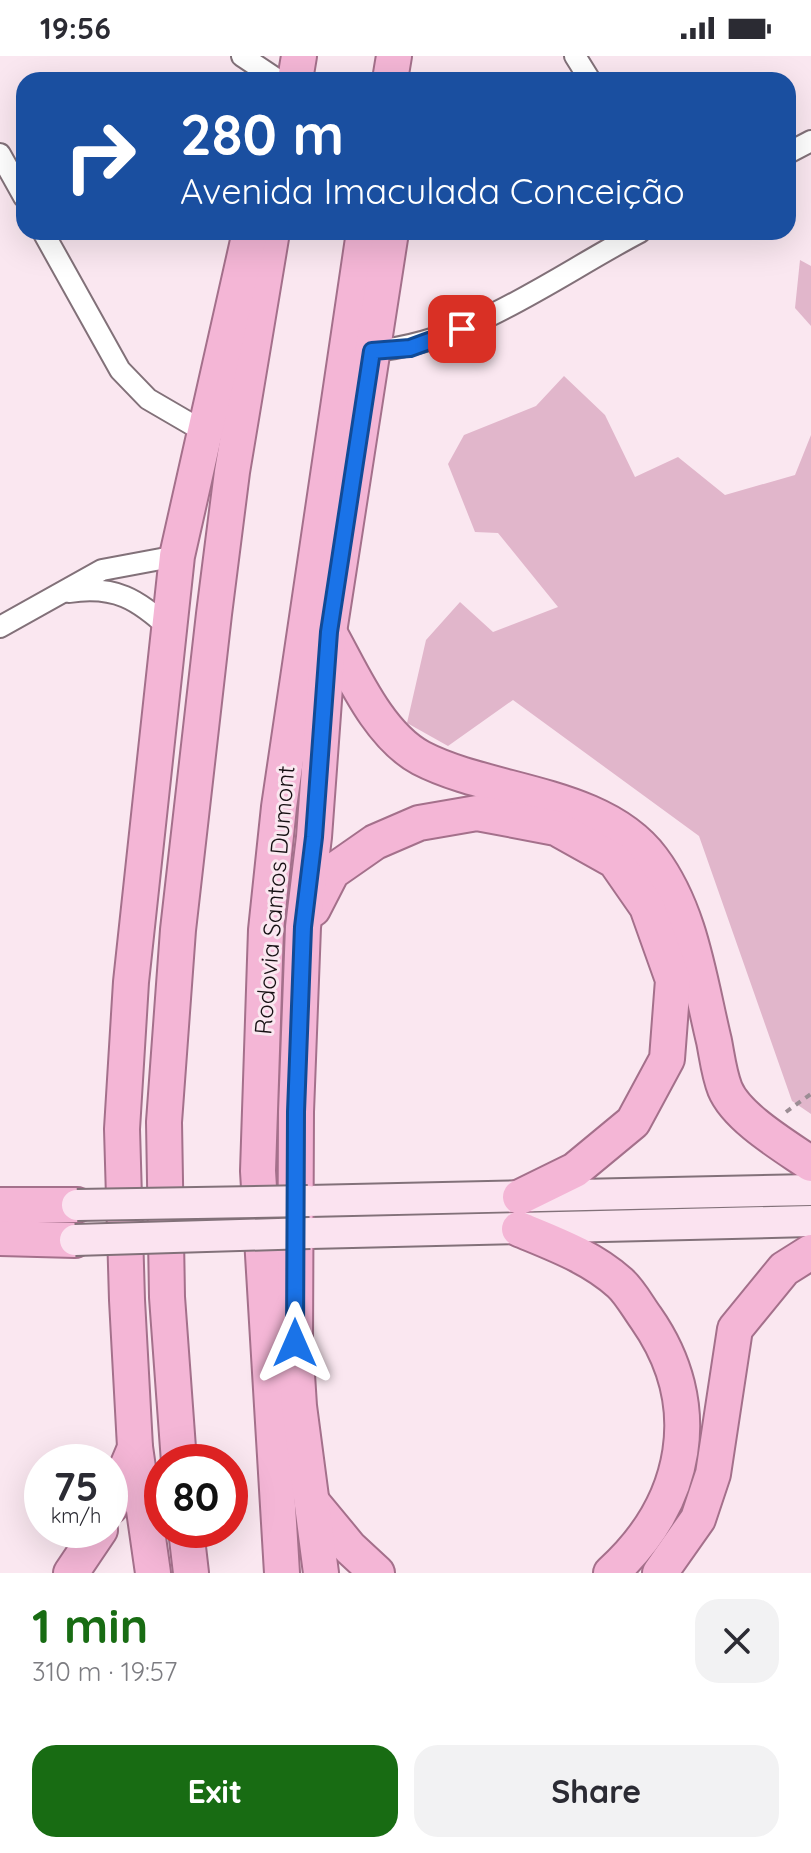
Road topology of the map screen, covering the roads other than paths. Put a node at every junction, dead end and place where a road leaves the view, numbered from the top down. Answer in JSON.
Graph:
{"nodes":[{"id":1,"x":242,"y":56,"type":"edge"},
{"id":2,"x":266,"y":72,"type":"edge"},
{"id":3,"x":0,"y":154,"type":"edge"},
{"id":4,"x":16,"y":183,"type":"edge"},
{"id":5,"x":47,"y":240,"type":"edge"},
{"id":6,"x":248,"y":240,"type":"edge"},
{"id":7,"x":271,"y":240,"type":"edge"},
{"id":8,"x":363,"y":240,"type":"edge"},
{"id":9,"x":390,"y":240,"type":"edge"},
{"id":10,"x":625,"y":240,"type":"edge"},
{"id":11,"x":372,"y":351,"type":"junction"},
{"id":12,"x":203,"y":431,"type":"junction"},
{"id":13,"x":177,"y":556,"type":"junction"},
{"id":14,"x":53,"y":594,"type":"junction"},
{"id":15,"x":0,"y":627,"type":"edge"},
{"id":16,"x":171,"y":630,"type":"junction"},
{"id":17,"x":329,"y":632,"type":"junction"},
{"id":18,"x":303,"y":927,"type":"junction"},
{"id":19,"x":811,"y":1164,"type":"edge"},
{"id":20,"x":811,"y":1190,"type":"edge"},
{"id":21,"x":0,"y":1205,"type":"edge"},
{"id":22,"x":77,"y":1205,"type":"joint"},
{"id":23,"x":520,"y":1213,"type":"junction"},
{"id":24,"x":811,"y":1221,"type":"edge"},
{"id":25,"x":0,"y":1238,"type":"edge"},
{"id":26,"x":75,"y":1240,"type":"joint"},
{"id":27,"x":811,"y":1252,"type":"edge"},
{"id":28,"x":178,"y":1444,"type":"edge"},
{"id":29,"x":135,"y":1447,"type":"junction"},
{"id":30,"x":128,"y":1464,"type":"edge"},
{"id":31,"x":312,"y":1502,"type":"junction"},
{"id":32,"x":88,"y":1548,"type":"edge"},
{"id":33,"x":188,"y":1548,"type":"edge"},
{"id":34,"x":71,"y":1573,"type":"edge"},
{"id":35,"x":153,"y":1573,"type":"edge"},
{"id":36,"x":191,"y":1573,"type":"edge"},
{"id":37,"x":282,"y":1573,"type":"edge"},
{"id":38,"x":321,"y":1573,"type":"edge"},
{"id":39,"x":377,"y":1573,"type":"edge"},
{"id":40,"x":611,"y":1573,"type":"edge"},
{"id":41,"x":660,"y":1573,"type":"edge"}],
"edges":[{"from":1,"to":2,"type":"street"},
{"from":3,"to":4,"type":"street"},
{"from":5,"to":12,"type":"street"},
{"from":6,"to":12,"type":"highway"},
{"from":7,"to":28,"type":"highway"},
{"from":8,"to":37,"type":"highway","name":"Rodovia Santos Dumont"},
{"from":9,"to":11,"type":"highway"},
{"from":10,"to":11,"type":"street"},
{"from":11,"to":17,"type":"highway"},
{"from":12,"to":13,"type":"highway"},
{"from":13,"to":14,"type":"street"},
{"from":13,"to":16,"type":"highway"},
{"from":14,"to":15,"type":"street"},
{"from":14,"to":16,"type":"street"},
{"from":16,"to":29,"type":"highway"},
{"from":17,"to":18,"type":"highway"},
{"from":17,"to":19,"type":"highway"},
{"from":18,"to":23,"type":"highway"},
{"from":18,"to":31,"type":"highway"},
{"from":20,"to":23,"type":"main road"},
{"from":21,"to":22,"type":"highway"},
{"from":22,"to":23,"type":"main road","bridge":true},
{"from":23,"to":24,"type":"main road"},
{"from":23,"to":26,"type":"main road","bridge":true},
{"from":23,"to":40,"type":"highway"},
{"from":25,"to":26,"type":"highway"},
{"from":27,"to":41,"type":"highway"},
{"from":29,"to":30,"type":"highway"},
{"from":29,"to":35,"type":"highway"},
{"from":31,"to":38,"type":"highway"},
{"from":31,"to":39,"type":"highway"},
{"from":32,"to":34,"type":"highway"},
{"from":33,"to":36,"type":"highway"}]}
